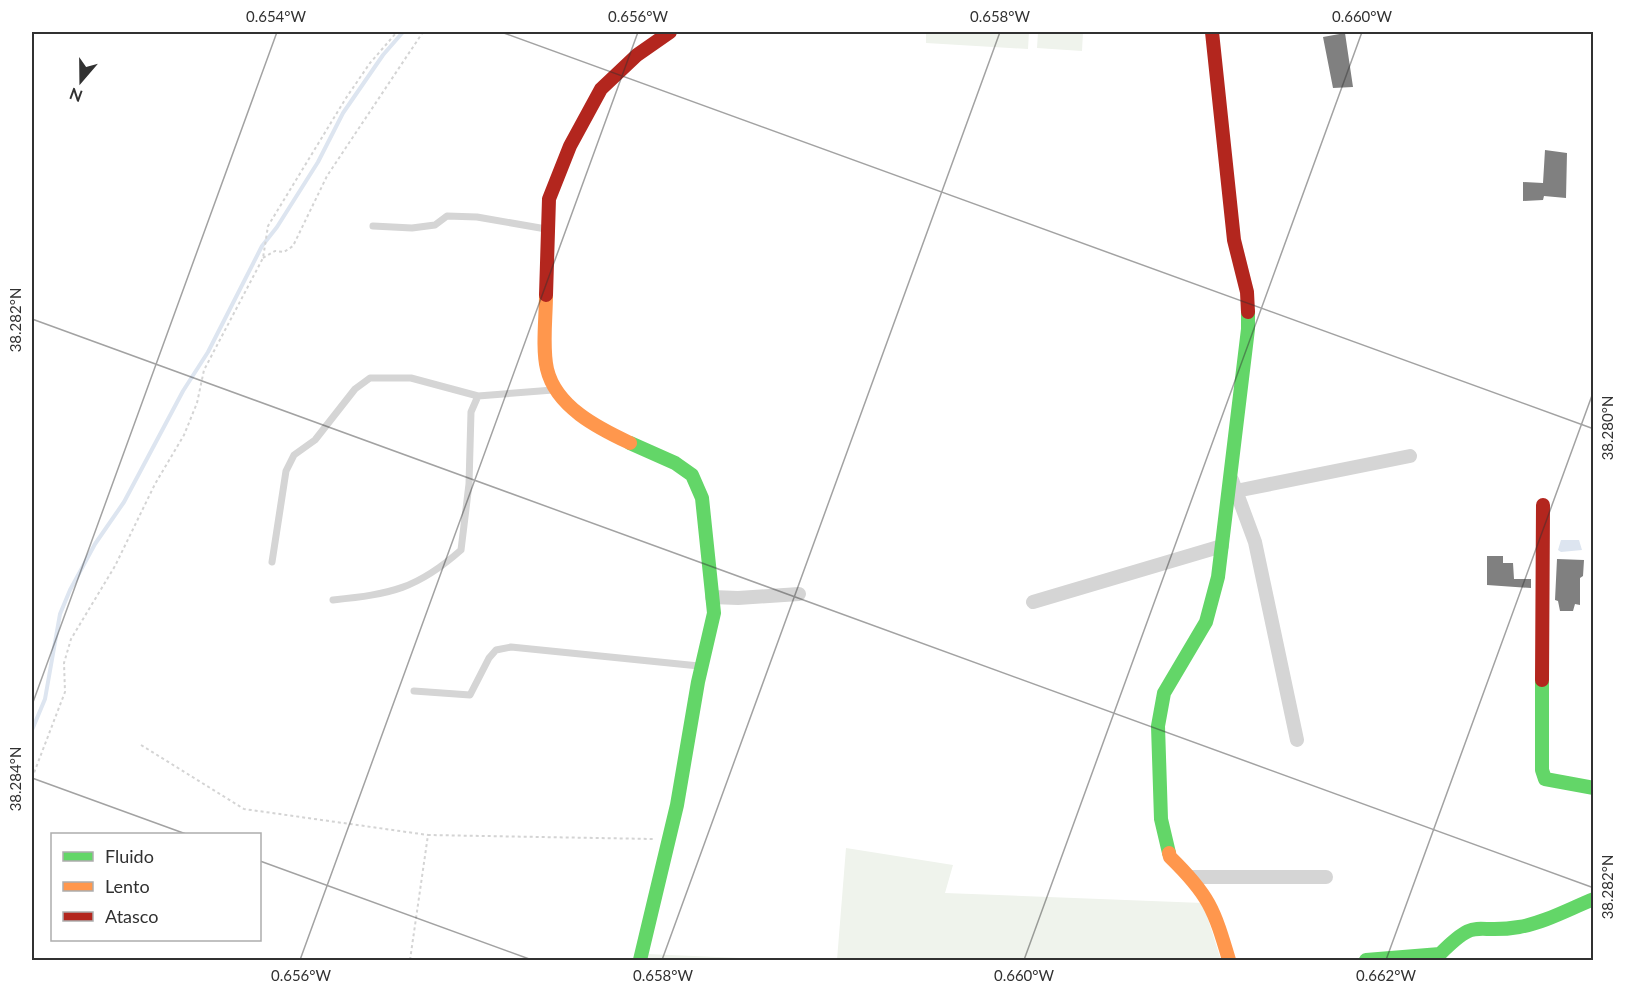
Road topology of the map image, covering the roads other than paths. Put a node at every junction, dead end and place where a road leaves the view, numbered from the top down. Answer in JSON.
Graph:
{"nodes":[{"id":1,"x":670,"y":32,"type":"edge"},
{"id":2,"x":1212,"y":32,"type":"edge"},
{"id":3,"x":373,"y":226,"type":"dead end"},
{"id":4,"x":547,"y":229,"type":"junction"},
{"id":5,"x":556,"y":389,"type":"junction"},
{"id":6,"x":478,"y":396,"type":"junction"},
{"id":7,"x":1410,"y":456,"type":"dead end"},
{"id":8,"x":1230,"y":477,"type":"junction"},
{"id":9,"x":1236,"y":491,"type":"junction"},
{"id":10,"x":1543,"y":505,"type":"dead end"},
{"id":11,"x":1222,"y":546,"type":"junction"},
{"id":12,"x":272,"y":562,"type":"dead end"},
{"id":13,"x":799,"y":594,"type":"dead end"},
{"id":14,"x":712,"y":597,"type":"junction"},
{"id":15,"x":333,"y":600,"type":"dead end"},
{"id":16,"x":1033,"y":602,"type":"dead end"},
{"id":17,"x":702,"y":667,"type":"junction"},
{"id":18,"x":414,"y":691,"type":"dead end"},
{"id":19,"x":1297,"y":740,"type":"dead end"},
{"id":20,"x":1593,"y":788,"type":"edge"},
{"id":21,"x":1191,"y":877,"type":"junction"},
{"id":22,"x":1326,"y":878,"type":"dead end"},
{"id":23,"x":1593,"y":899,"type":"edge"},
{"id":24,"x":640,"y":960,"type":"edge"},
{"id":25,"x":1229,"y":960,"type":"edge"},
{"id":26,"x":1366,"y":960,"type":"edge"}],
"edges":[{"from":1,"to":4,"type":"street"},
{"from":2,"to":8,"type":"street"},
{"from":3,"to":4,"type":"lane"},
{"from":4,"to":5,"type":"street"},
{"from":5,"to":6,"type":"lane"},
{"from":5,"to":14,"type":"street"},
{"from":6,"to":12,"type":"lane"},
{"from":6,"to":15,"type":"lane"},
{"from":7,"to":9,"type":"street"},
{"from":8,"to":9,"type":"street"},
{"from":8,"to":11,"type":"street"},
{"from":9,"to":19,"type":"street"},
{"from":10,"to":20,"type":"street"},
{"from":11,"to":16,"type":"street"},
{"from":11,"to":21,"type":"street"},
{"from":13,"to":14,"type":"street"},
{"from":14,"to":17,"type":"street"},
{"from":17,"to":18,"type":"lane"},
{"from":17,"to":24,"type":"street"},
{"from":21,"to":22,"type":"street"},
{"from":21,"to":25,"type":"street"},
{"from":23,"to":26,"type":"street"}]}
